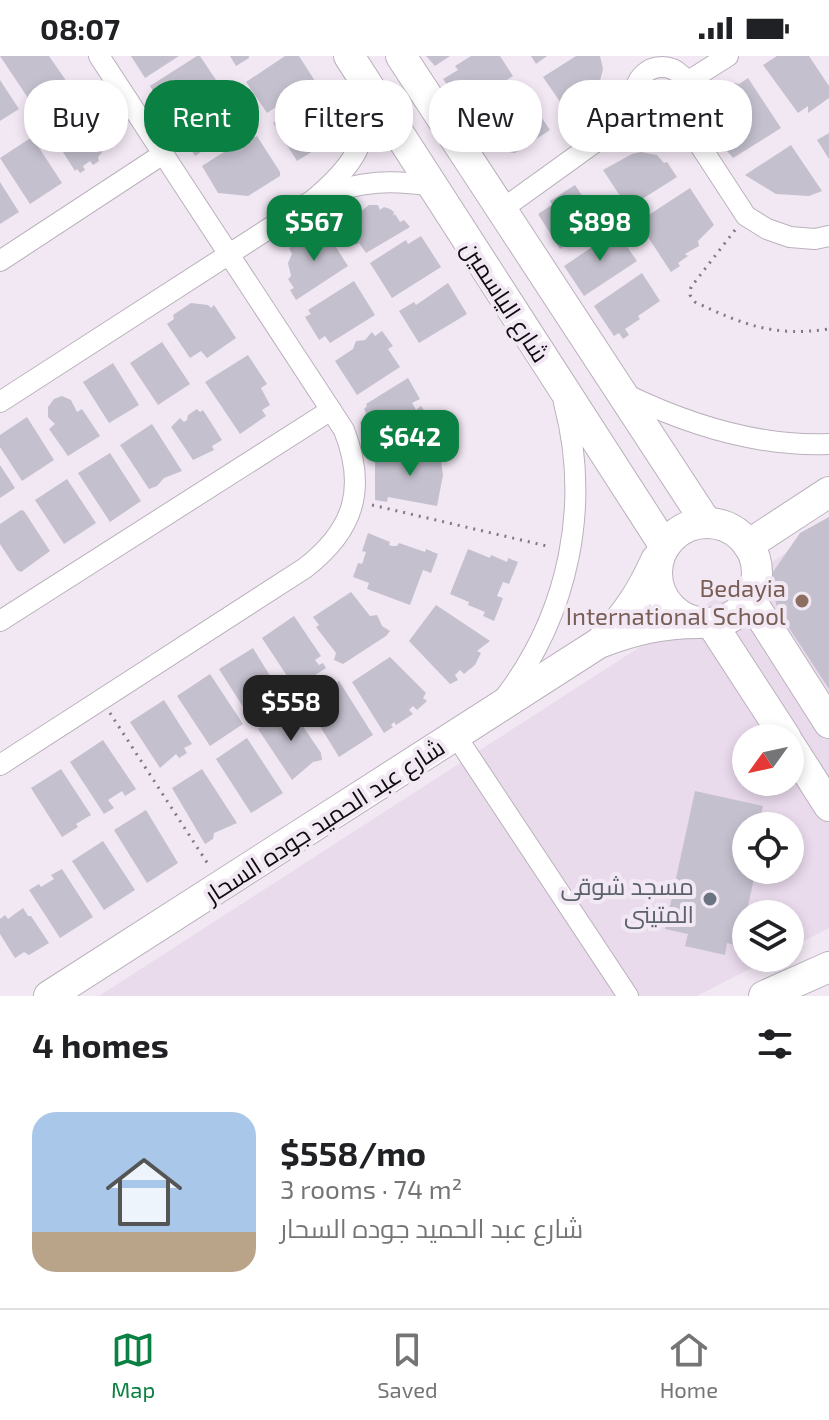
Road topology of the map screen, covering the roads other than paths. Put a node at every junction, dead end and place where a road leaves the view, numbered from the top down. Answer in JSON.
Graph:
{"nodes":[{"id":1,"x":99,"y":56,"type":"edge"},
{"id":2,"x":349,"y":56,"type":"edge"},
{"id":3,"x":401,"y":56,"type":"edge"},
{"id":4,"x":728,"y":56,"type":"edge"},
{"id":5,"x":645,"y":63,"type":"edge"},
{"id":6,"x":365,"y":80,"type":"edge"},
{"id":7,"x":685,"y":80,"type":"edge"},
{"id":8,"x":690,"y":80,"type":"edge"},
{"id":9,"x":358,"y":152,"type":"edge"},
{"id":10,"x":411,"y":152,"type":"edge"},
{"id":11,"x":582,"y":152,"type":"edge"},
{"id":12,"x":704,"y":152,"type":"edge"},
{"id":13,"x":163,"y":154,"type":"junction"},
{"id":14,"x":433,"y":186,"type":"junction"},
{"id":15,"x":313,"y":200,"type":"junction"},
{"id":16,"x":501,"y":210,"type":"junction"},
{"id":17,"x":829,"y":236,"type":"edge"},
{"id":18,"x":229,"y":255,"type":"junction"},
{"id":19,"x":0,"y":261,"type":"edge"},
{"id":20,"x":559,"y":383,"type":"junction"},
{"id":21,"x":618,"y":390,"type":"junction"},
{"id":22,"x":0,"y":402,"type":"edge"},
{"id":23,"x":331,"y":410,"type":"junction"},
{"id":24,"x":829,"y":444,"type":"edge"},
{"id":25,"x":829,"y":492,"type":"edge"},
{"id":26,"x":706,"y":522,"type":"junction"},
{"id":27,"x":748,"y":545,"type":"junction"},
{"id":28,"x":661,"y":551,"type":"junction"},
{"id":29,"x":750,"y":599,"type":"junction"},
{"id":30,"x":0,"y":621,"type":"edge"},
{"id":31,"x":705,"y":623,"type":"junction"},
{"id":32,"x":599,"y":643,"type":"junction"},
{"id":33,"x":495,"y":710,"type":"junction"},
{"id":34,"x":829,"y":723,"type":"edge"},
{"id":35,"x":776,"y":724,"type":"edge"},
{"id":36,"x":456,"y":736,"type":"junction"},
{"id":37,"x":0,"y":765,"type":"edge"},
{"id":38,"x":804,"y":767,"type":"edge"},
{"id":39,"x":829,"y":806,"type":"edge"},
{"id":40,"x":829,"y":967,"type":"edge"},
{"id":41,"x":49,"y":996,"type":"edge"},
{"id":42,"x":628,"y":996,"type":"edge"},
{"id":43,"x":764,"y":996,"type":"edge"}],
"edges":[{"from":1,"to":13,"type":"street"},
{"from":2,"to":6,"type":"street","name":"شارع الياسمين"},
{"from":3,"to":16,"type":"street","name":"شارع الياسمين"},
{"from":4,"to":8,"type":"street"},
{"from":5,"to":7,"type":"street"},
{"from":9,"to":15,"type":"street"},
{"from":10,"to":14,"type":"street","name":"شارع الياسمين"},
{"from":11,"to":16,"type":"street"},
{"from":12,"to":17,"type":"street"},
{"from":13,"to":18,"type":"street"},
{"from":13,"to":19,"type":"street"},
{"from":14,"to":15,"type":"street"},
{"from":14,"to":20,"type":"street","name":"شارع الياسمين"},
{"from":15,"to":18,"type":"street"},
{"from":16,"to":21,"type":"street","name":"شارع الياسمين"},
{"from":18,"to":22,"type":"street"},
{"from":18,"to":23,"type":"street"},
{"from":20,"to":28,"type":"street","name":"شارع الياسمين"},
{"from":20,"to":33,"type":"street"},
{"from":21,"to":24,"type":"street"},
{"from":21,"to":26,"type":"street","name":"شارع الياسمين"},
{"from":23,"to":30,"type":"street"},
{"from":23,"to":37,"type":"street"},
{"from":25,"to":27,"type":"street"},
{"from":26,"to":27,"type":"street"},
{"from":26,"to":28,"type":"street"},
{"from":27,"to":29,"type":"street"},
{"from":28,"to":31,"type":"street"},
{"from":28,"to":32,"type":"street","name":"شارع عبد الحميد جوده السحار"},
{"from":29,"to":31,"type":"street"},
{"from":29,"to":34,"type":"street"},
{"from":31,"to":32,"type":"street","name":"شارع عبد الحميد جوده السحار"},
{"from":31,"to":35,"type":"street"},
{"from":32,"to":33,"type":"street","name":"شارع عبد الحميد جوده السحار"},
{"from":33,"to":36,"type":"street","name":"شارع عبد الحميد جوده السحار"},
{"from":36,"to":41,"type":"street","name":"شارع عبد الحميد جوده السحار"},
{"from":36,"to":42,"type":"street"},
{"from":38,"to":39,"type":"street"},
{"from":40,"to":43,"type":"street"}]}
